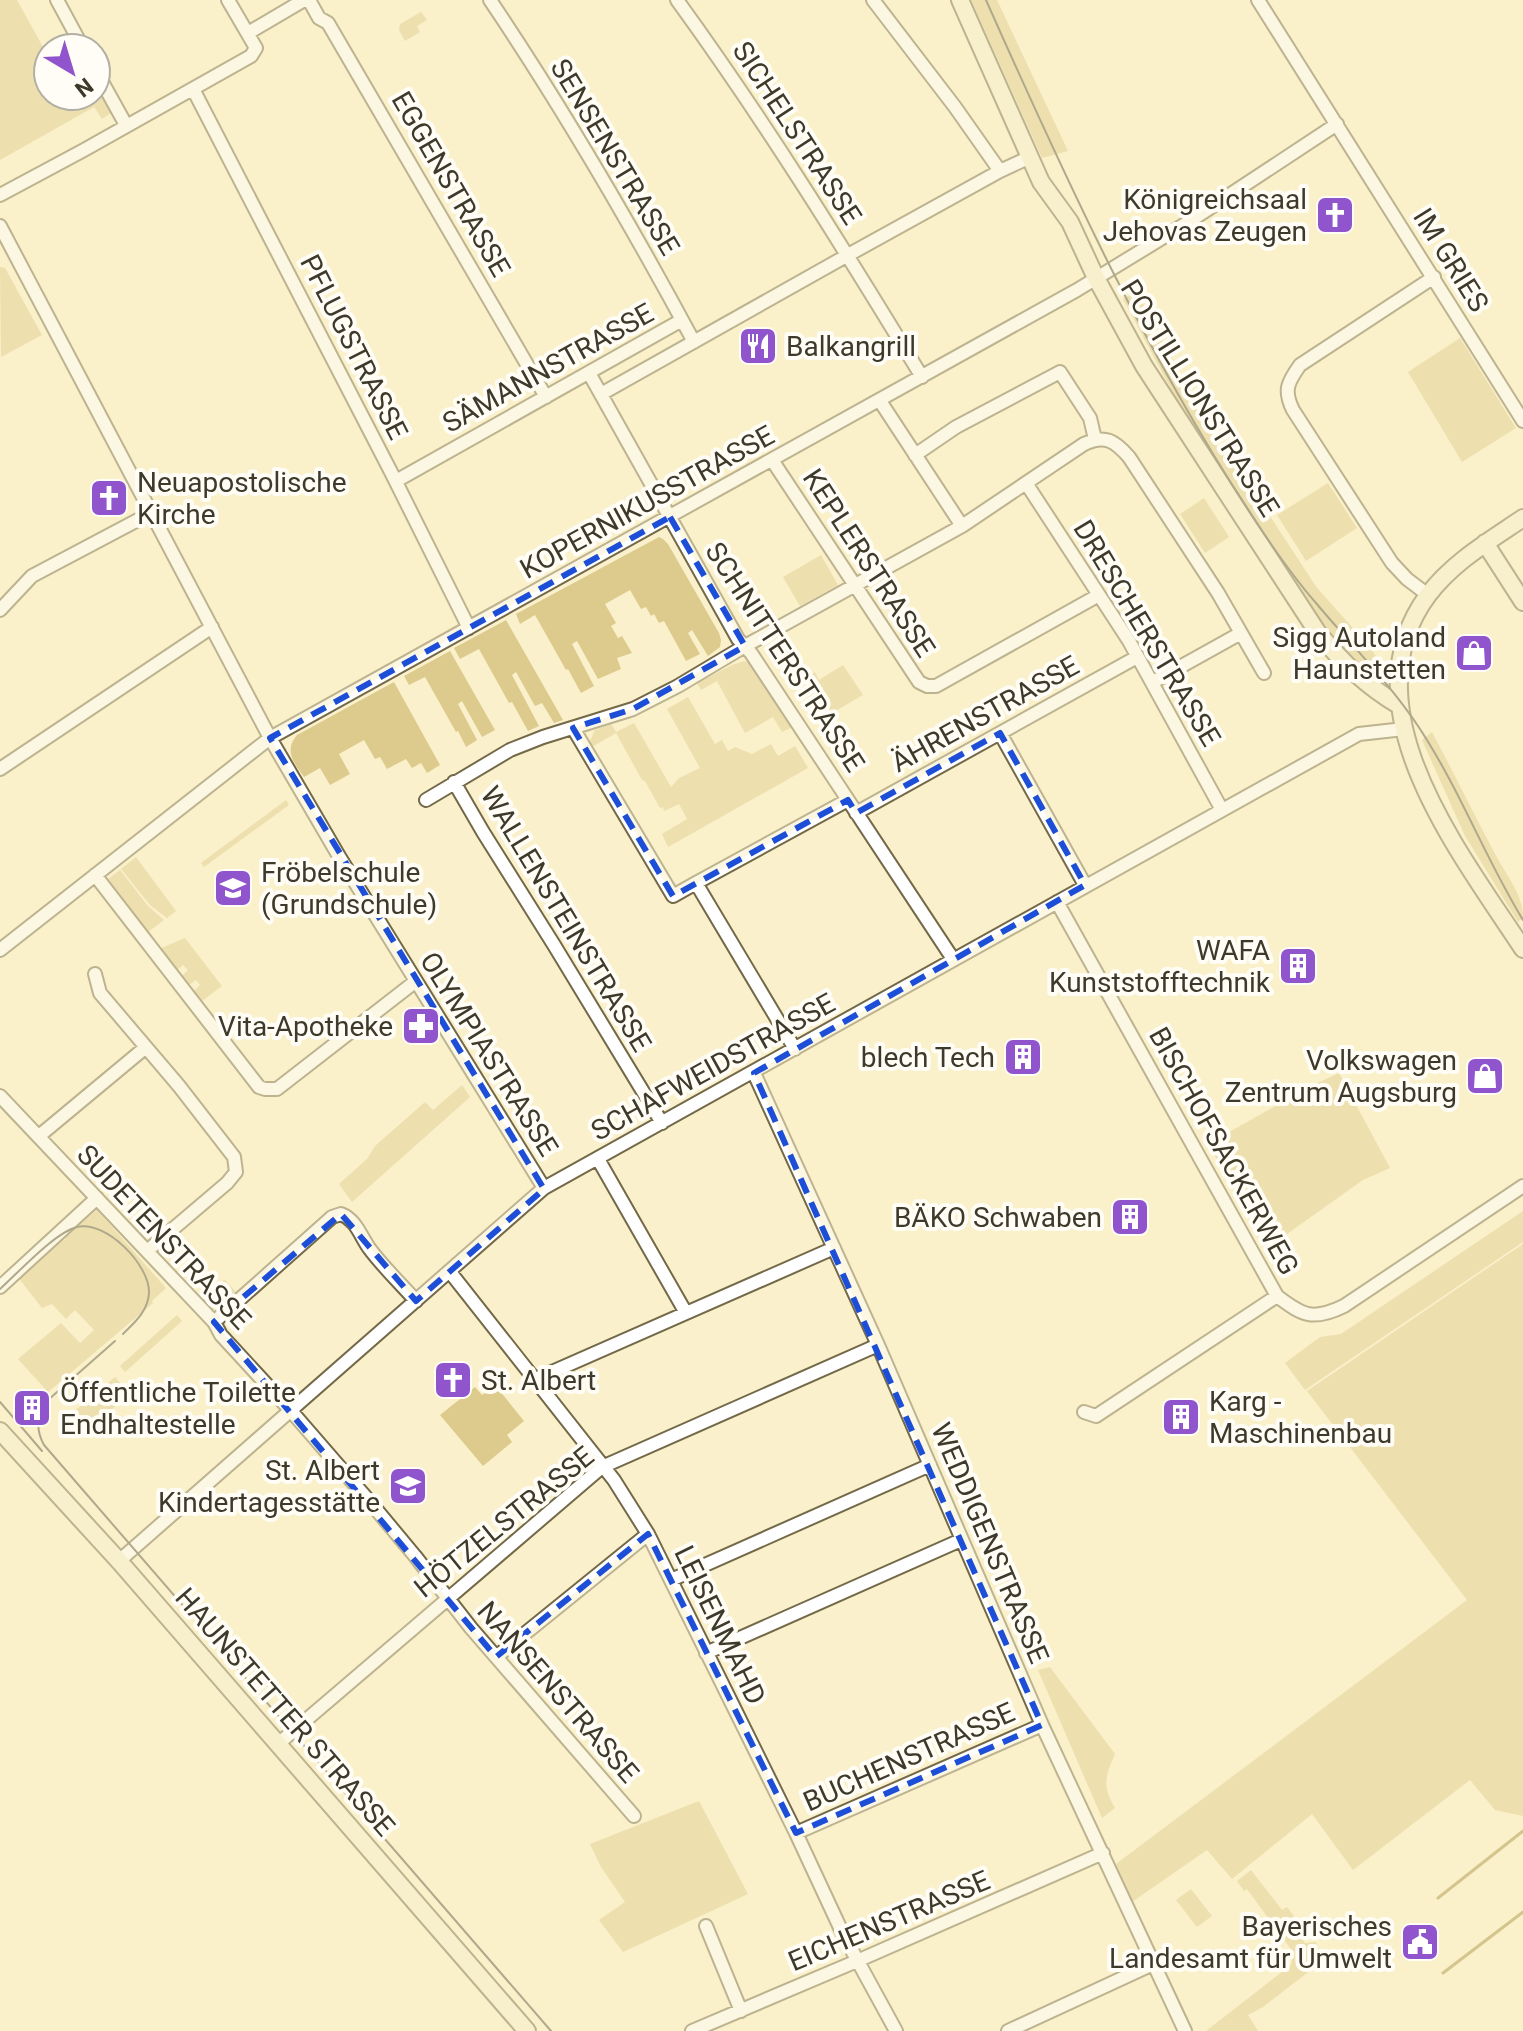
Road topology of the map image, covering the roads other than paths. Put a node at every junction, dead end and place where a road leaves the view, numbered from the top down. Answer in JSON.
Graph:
{"nodes":[{"id":1,"x":57,"y":0,"type":"edge"},
{"id":2,"x":229,"y":0,"type":"edge"},
{"id":3,"x":307,"y":0,"type":"edge"},
{"id":4,"x":490,"y":0,"type":"edge"},
{"id":5,"x":677,"y":0,"type":"edge"},
{"id":6,"x":873,"y":0,"type":"edge"},
{"id":7,"x":960,"y":0,"type":"edge"},
{"id":8,"x":1258,"y":0,"type":"edge"},
{"id":9,"x":74,"y":32,"type":"edge"},
{"id":10,"x":248,"y":33,"type":"junction"},
{"id":11,"x":193,"y":89,"type":"junction"},
{"id":12,"x":112,"y":100,"type":"edge"},
{"id":13,"x":1337,"y":124,"type":"junction"},
{"id":14,"x":126,"y":125,"type":"junction"},
{"id":15,"x":1030,"y":157,"type":"junction"},
{"id":16,"x":1000,"y":171,"type":"junction"},
{"id":17,"x":0,"y":195,"type":"edge"},
{"id":18,"x":0,"y":226,"type":"edge"},
{"id":19,"x":5,"y":250,"type":"edge"},
{"id":20,"x":848,"y":255,"type":"junction"},
{"id":21,"x":1434,"y":277,"type":"junction"},
{"id":22,"x":1096,"y":278,"type":"junction"},
{"id":23,"x":682,"y":320,"type":"junction"},
{"id":24,"x":694,"y":342,"type":"junction"},
{"id":25,"x":589,"y":373,"type":"junction"},
{"id":26,"x":922,"y":377,"type":"junction"},
{"id":27,"x":601,"y":394,"type":"junction"},
{"id":28,"x":546,"y":397,"type":"junction"},
{"id":29,"x":880,"y":401,"type":"junction"},
{"id":30,"x":1523,"y":421,"type":"edge"},
{"id":31,"x":1095,"y":439,"type":"junction"},
{"id":32,"x":915,"y":455,"type":"junction"},
{"id":33,"x":772,"y":460,"type":"junction"},
{"id":34,"x":396,"y":481,"type":"junction"},
{"id":35,"x":1026,"y":483,"type":"junction"},
{"id":36,"x":153,"y":512,"type":"junction"},
{"id":37,"x":670,"y":517,"type":"junction"},
{"id":38,"x":1523,"y":518,"type":"edge"},
{"id":39,"x":962,"y":526,"type":"junction"},
{"id":40,"x":1485,"y":543,"type":"junction"},
{"id":41,"x":854,"y":586,"type":"junction"},
{"id":42,"x":1099,"y":595,"type":"junction"},
{"id":43,"x":1428,"y":595,"type":"junction"},
{"id":44,"x":1523,"y":602,"type":"edge"},
{"id":45,"x":0,"y":609,"type":"edge"},
{"id":46,"x":212,"y":627,"type":"junction"},
{"id":47,"x":469,"y":628,"type":"junction"},
{"id":48,"x":1241,"y":633,"type":"junction"},
{"id":49,"x":745,"y":646,"type":"junction"},
{"id":50,"x":1137,"y":657,"type":"junction"},
{"id":51,"x":1264,"y":673,"type":"dead end"},
{"id":52,"x":1153,"y":682,"type":"junction"},
{"id":53,"x":1400,"y":706,"type":"junction"},
{"id":54,"x":573,"y":728,"type":"junction"},
{"id":55,"x":1404,"y":729,"type":"junction"},
{"id":56,"x":1000,"y":733,"type":"junction"},
{"id":57,"x":270,"y":738,"type":"junction"},
{"id":58,"x":0,"y":769,"type":"edge"},
{"id":59,"x":454,"y":782,"type":"junction"},
{"id":60,"x":426,"y":800,"type":"dead end"},
{"id":61,"x":848,"y":800,"type":"junction"},
{"id":62,"x":1222,"y":810,"type":"junction"},
{"id":63,"x":856,"y":813,"type":"junction"},
{"id":64,"x":95,"y":875,"type":"junction"},
{"id":65,"x":696,"y":883,"type":"junction"},
{"id":66,"x":1085,"y":885,"type":"junction"},
{"id":67,"x":1057,"y":902,"type":"junction"},
{"id":68,"x":1523,"y":949,"type":"edge"},
{"id":69,"x":0,"y":950,"type":"edge"},
{"id":70,"x":953,"y":959,"type":"junction"},
{"id":71,"x":95,"y":974,"type":"dead end"},
{"id":72,"x":416,"y":981,"type":"junction"},
{"id":73,"x":146,"y":1047,"type":"junction"},
{"id":74,"x":795,"y":1049,"type":"junction"},
{"id":75,"x":754,"y":1073,"type":"junction"},
{"id":76,"x":0,"y":1096,"type":"edge"},
{"id":77,"x":662,"y":1123,"type":"junction"},
{"id":78,"x":39,"y":1136,"type":"junction"},
{"id":79,"x":598,"y":1159,"type":"junction"},
{"id":80,"x":1523,"y":1186,"type":"edge"},
{"id":81,"x":544,"y":1188,"type":"junction"},
{"id":82,"x":97,"y":1198,"type":"junction"},
{"id":83,"x":834,"y":1248,"type":"junction"},
{"id":84,"x":147,"y":1251,"type":"junction"},
{"id":85,"x":450,"y":1272,"type":"junction"},
{"id":86,"x":0,"y":1287,"type":"edge"},
{"id":87,"x":1277,"y":1296,"type":"junction"},
{"id":88,"x":416,"y":1301,"type":"junction"},
{"id":89,"x":686,"y":1313,"type":"junction"},
{"id":90,"x":214,"y":1322,"type":"junction"},
{"id":91,"x":878,"y":1345,"type":"junction"},
{"id":92,"x":536,"y":1379,"type":"junction"},
{"id":93,"x":292,"y":1412,"type":"junction"},
{"id":94,"x":1084,"y":1412,"type":"dead end"},
{"id":95,"x":0,"y":1431,"type":"edge"},
{"id":96,"x":930,"y":1465,"type":"junction"},
{"id":97,"x":602,"y":1467,"type":"junction"},
{"id":98,"x":648,"y":1534,"type":"junction"},
{"id":99,"x":961,"y":1540,"type":"junction"},
{"id":100,"x":119,"y":1561,"type":"junction"},
{"id":101,"x":671,"y":1580,"type":"junction"},
{"id":102,"x":448,"y":1598,"type":"junction"},
{"id":103,"x":706,"y":1653,"type":"junction"},
{"id":104,"x":496,"y":1657,"type":"junction"},
{"id":105,"x":1042,"y":1725,"type":"junction"},
{"id":106,"x":278,"y":1744,"type":"junction"},
{"id":107,"x":634,"y":1816,"type":"dead end"},
{"id":108,"x":796,"y":1833,"type":"junction"},
{"id":109,"x":1103,"y":1853,"type":"junction"},
{"id":110,"x":706,"y":1926,"type":"dead end"},
{"id":111,"x":857,"y":1961,"type":"junction"},
{"id":112,"x":1153,"y":1964,"type":"junction"},
{"id":113,"x":741,"y":2011,"type":"junction"},
{"id":114,"x":527,"y":2031,"type":"edge"},
{"id":115,"x":692,"y":2031,"type":"edge"},
{"id":116,"x":896,"y":2031,"type":"edge"},
{"id":117,"x":1008,"y":2031,"type":"edge"},
{"id":118,"x":1185,"y":2031,"type":"edge"}],
"edges":[{"from":1,"to":9,"type":"street"},
{"from":2,"to":10,"type":"street"},
{"from":3,"to":10,"type":"street"},
{"from":3,"to":28,"type":"street","name":"EGGENSTRASSE"},
{"from":4,"to":23,"type":"street","name":"SENSENSTRASSE"},
{"from":5,"to":20,"type":"street","name":"SICHELSTRASSE"},
{"from":6,"to":16,"type":"street"},
{"from":7,"to":15,"type":"street","name":"POSTILLIONSTRASSE"},
{"from":8,"to":13,"type":"street","name":"IM GRIES"},
{"from":10,"to":11,"type":"street"},
{"from":11,"to":14,"type":"street"},
{"from":11,"to":34,"type":"street","name":"PFLUGSTRASSE"},
{"from":12,"to":14,"type":"street"},
{"from":13,"to":21,"type":"street","name":"IM GRIES"},
{"from":13,"to":22,"type":"street","name":"KOPERNIKUSSTRASSE"},
{"from":14,"to":17,"type":"street"},
{"from":15,"to":16,"type":"street","name":"SÄMANNSTRASSE"},
{"from":15,"to":22,"type":"street","name":"POSTILLIONSTRASSE"},
{"from":16,"to":20,"type":"street","name":"SÄMANNSTRASSE"},
{"from":18,"to":19,"type":"street","name":"OLYMPIASTRASSE"},
{"from":19,"to":36,"type":"street","name":"OLYMPIASTRASSE"},
{"from":20,"to":24,"type":"street","name":"SÄMANNSTRASSE"},
{"from":20,"to":26,"type":"street"},
{"from":21,"to":30,"type":"street","name":"IM GRIES"},
{"from":21,"to":43,"type":"street"},
{"from":22,"to":26,"type":"street","name":"KOPERNIKUSSTRASSE"},
{"from":22,"to":53,"type":"street","name":"POSTILLIONSTRASSE"},
{"from":23,"to":24,"type":"street","name":"SENSENSTRASSE"},
{"from":23,"to":25,"type":"street","name":"SÄMANNSTRASSE"},
{"from":24,"to":27,"type":"street","name":"SÄMANNSTRASSE"},
{"from":25,"to":27,"type":"street","name":"SCHNITTERSTRASSE"},
{"from":25,"to":28,"type":"street","name":"SÄMANNSTRASSE"},
{"from":26,"to":29,"type":"street","name":"KOPERNIKUSSTRASSE"},
{"from":27,"to":37,"type":"street","name":"SCHNITTERSTRASSE"},
{"from":28,"to":34,"type":"street","name":"SÄMANNSTRASSE"},
{"from":29,"to":32,"type":"street"},
{"from":29,"to":33,"type":"street","name":"KOPERNIKUSSTRASSE"},
{"from":31,"to":32,"type":"street"},
{"from":31,"to":35,"type":"street"},
{"from":31,"to":48,"type":"street"},
{"from":32,"to":39,"type":"street"},
{"from":33,"to":37,"type":"street","name":"KOPERNIKUSSTRASSE"},
{"from":33,"to":41,"type":"street","name":"KEPLERSTRASSE"},
{"from":34,"to":47,"type":"street","name":"PFLUGSTRASSE"},
{"from":35,"to":39,"type":"street"},
{"from":35,"to":42,"type":"street","name":"DRESCHERSTRASSE"},
{"from":36,"to":45,"type":"street"},
{"from":36,"to":46,"type":"street","name":"OLYMPIASTRASSE"},
{"from":37,"to":47,"type":"street","name":"KOPERNIKUSSTRASSE"},
{"from":37,"to":49,"type":"street","name":"SCHNITTERSTRASSE"},
{"from":38,"to":40,"type":"street"},
{"from":39,"to":41,"type":"street"},
{"from":40,"to":43,"type":"street"},
{"from":40,"to":44,"type":"street"},
{"from":41,"to":42,"type":"street","name":"KEPLERSTRASSE"},
{"from":41,"to":49,"type":"street"},
{"from":42,"to":50,"type":"street","name":"DRESCHERSTRASSE"},
{"from":43,"to":53,"type":"street"},
{"from":46,"to":57,"type":"street","name":"OLYMPIASTRASSE"},
{"from":46,"to":58,"type":"street"},
{"from":47,"to":57,"type":"street","name":"KOPERNIKUSSTRASSE"},
{"from":48,"to":51,"type":"street"},
{"from":48,"to":52,"type":"street"},
{"from":49,"to":54,"type":"street"},
{"from":49,"to":61,"type":"street","name":"SCHNITTERSTRASSE"},
{"from":50,"to":52,"type":"street","name":"DRESCHERSTRASSE"},
{"from":50,"to":56,"type":"street","name":"ÄHRENSTRASSE"},
{"from":52,"to":62,"type":"street","name":"DRESCHERSTRASSE"},
{"from":53,"to":55,"type":"street"},
{"from":54,"to":59,"type":"street"},
{"from":54,"to":65,"type":"street"},
{"from":55,"to":62,"type":"street","name":"SCHAFWEIDSTRASSE"},
{"from":55,"to":68,"type":"street"},
{"from":56,"to":63,"type":"street","name":"ÄHRENSTRASSE"},
{"from":56,"to":66,"type":"street"},
{"from":57,"to":64,"type":"street","name":"KOPERNIKUSSTRASSE"},
{"from":57,"to":72,"type":"street","name":"OLYMPIASTRASSE"},
{"from":59,"to":60,"type":"street"},
{"from":59,"to":77,"type":"street","name":"WALLENSTEINSTRASSE"},
{"from":61,"to":63,"type":"street","name":"SCHNITTERSTRASSE"},
{"from":61,"to":65,"type":"street"},
{"from":62,"to":66,"type":"street","name":"SCHAFWEIDSTRASSE"},
{"from":63,"to":70,"type":"street","name":"SCHNITTERSTRASSE"},
{"from":64,"to":69,"type":"street","name":"KOPERNIKUSSTRASSE"},
{"from":64,"to":72,"type":"street"},
{"from":65,"to":74,"type":"street"},
{"from":66,"to":67,"type":"street","name":"SCHAFWEIDSTRASSE"},
{"from":67,"to":70,"type":"street","name":"SCHAFWEIDSTRASSE"},
{"from":67,"to":87,"type":"street","name":"BISCHOFSACKERWEG"},
{"from":70,"to":74,"type":"street","name":"SCHAFWEIDSTRASSE"},
{"from":71,"to":73,"type":"street"},
{"from":72,"to":81,"type":"street","name":"OLYMPIASTRASSE"},
{"from":73,"to":78,"type":"street"},
{"from":73,"to":84,"type":"street"},
{"from":74,"to":75,"type":"street","name":"SCHAFWEIDSTRASSE"},
{"from":75,"to":77,"type":"street","name":"SCHAFWEIDSTRASSE"},
{"from":75,"to":83,"type":"street","name":"WEDDIGENSTRASSE"},
{"from":76,"to":78,"type":"street","name":"SUDETENSTRASSE"},
{"from":77,"to":79,"type":"street","name":"SCHAFWEIDSTRASSE"},
{"from":78,"to":82,"type":"street","name":"SUDETENSTRASSE"},
{"from":79,"to":81,"type":"street","name":"SCHAFWEIDSTRASSE"},
{"from":79,"to":89,"type":"street"},
{"from":80,"to":87,"type":"street","name":"BISCHOFSACKERWEG"},
{"from":81,"to":85,"type":"street","name":"SCHAFWEIDSTRASSE"},
{"from":82,"to":84,"type":"street","name":"SUDETENSTRASSE"},
{"from":82,"to":86,"type":"street"},
{"from":83,"to":89,"type":"street"},
{"from":83,"to":91,"type":"street","name":"WEDDIGENSTRASSE"},
{"from":84,"to":90,"type":"street","name":"SUDETENSTRASSE"},
{"from":85,"to":88,"type":"street","name":"SCHAFWEIDSTRASSE"},
{"from":85,"to":92,"type":"street","name":"LEISENMAHD"},
{"from":87,"to":94,"type":"street"},
{"from":88,"to":90,"type":"street"},
{"from":88,"to":93,"type":"street","name":"SCHAFWEIDSTRASSE"},
{"from":89,"to":92,"type":"street"},
{"from":90,"to":93,"type":"street","name":"SUDETENSTRASSE"},
{"from":91,"to":96,"type":"street","name":"WEDDIGENSTRASSE"},
{"from":91,"to":97,"type":"street","name":"HÖTZELSTRASSE"},
{"from":92,"to":97,"type":"street","name":"LEISENMAHD"},
{"from":93,"to":100,"type":"street","name":"SCHAFWEIDSTRASSE"},
{"from":93,"to":102,"type":"street","name":"SUDETENSTRASSE"},
{"from":95,"to":100,"type":"street","name":"HAUNSTETTER STRASSE"},
{"from":96,"to":99,"type":"street","name":"WEDDIGENSTRASSE"},
{"from":96,"to":101,"type":"street"},
{"from":97,"to":98,"type":"street","name":"LEISENMAHD"},
{"from":97,"to":102,"type":"street","name":"HÖTZELSTRASSE"},
{"from":98,"to":101,"type":"street","name":"LEISENMAHD"},
{"from":98,"to":104,"type":"street"},
{"from":99,"to":103,"type":"street"},
{"from":99,"to":105,"type":"street","name":"WEDDIGENSTRASSE"},
{"from":100,"to":106,"type":"street","name":"HAUNSTETTER STRASSE"},
{"from":101,"to":103,"type":"street","name":"LEISENMAHD"},
{"from":102,"to":104,"type":"street","name":"NANSENSTRASSE"},
{"from":102,"to":106,"type":"street","name":"HÖTZELSTRASSE"},
{"from":103,"to":108,"type":"street","name":"LEISENMAHD"},
{"from":104,"to":107,"type":"street","name":"NANSENSTRASSE"},
{"from":105,"to":108,"type":"street","name":"BUCHENSTRASSE"},
{"from":105,"to":109,"type":"street","name":"WEDDIGENSTRASSE"},
{"from":106,"to":114,"type":"street","name":"HAUNSTETTER STRASSE"},
{"from":108,"to":111,"type":"street","name":"LEISENMAHD"},
{"from":109,"to":111,"type":"street","name":"EICHENSTRASSE"},
{"from":109,"to":112,"type":"street","name":"WEDDIGENSTRASSE"},
{"from":110,"to":113,"type":"street"},
{"from":111,"to":113,"type":"street","name":"EICHENSTRASSE"},
{"from":111,"to":116,"type":"street","name":"LEISENMAHD"},
{"from":112,"to":117,"type":"street"},
{"from":112,"to":118,"type":"street","name":"WEDDIGENSTRASSE"},
{"from":113,"to":115,"type":"street","name":"EICHENSTRASSE"}]}
